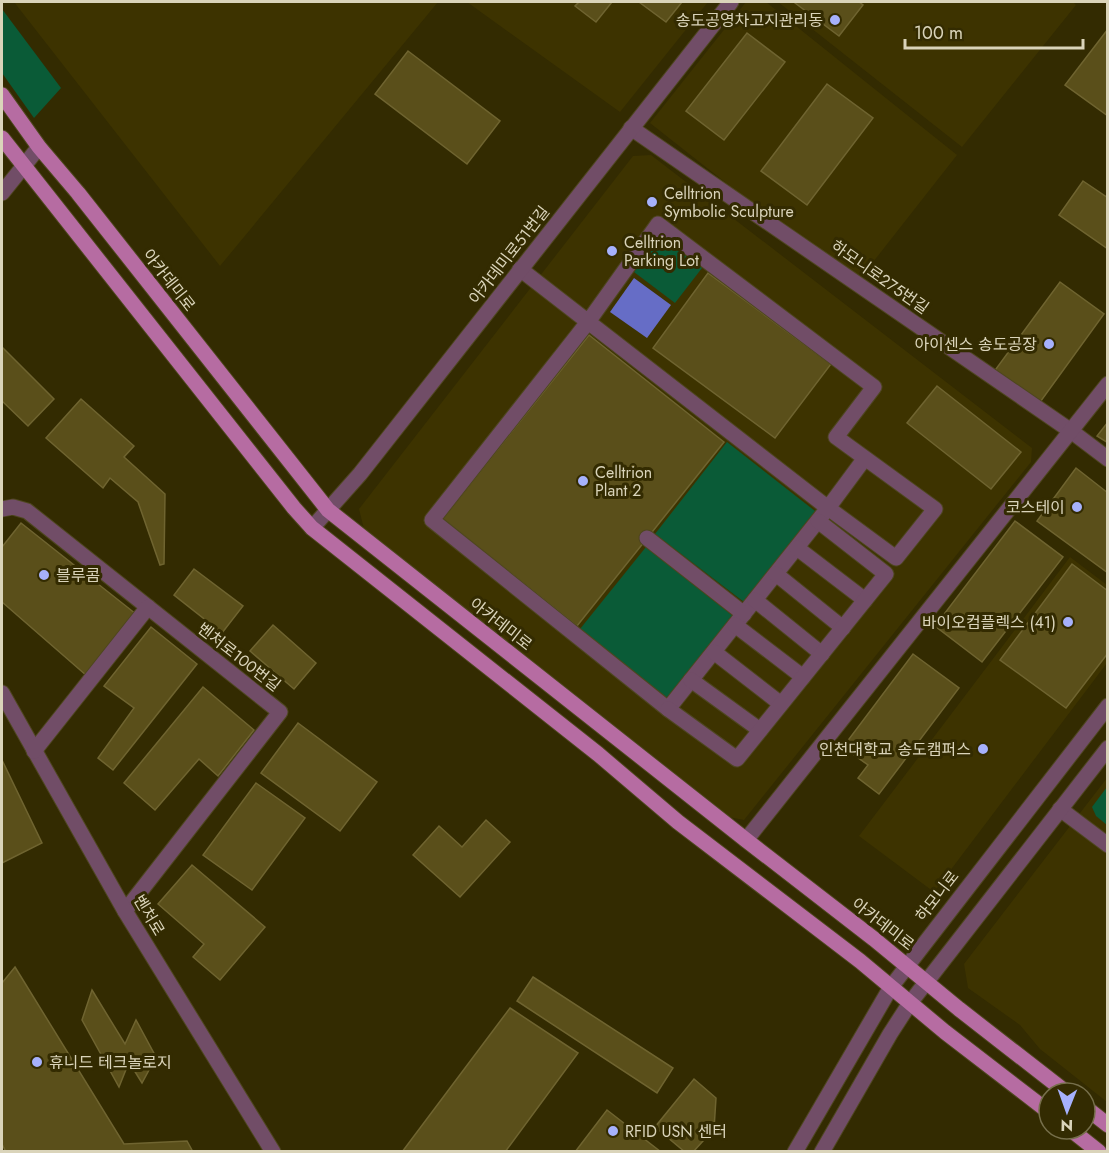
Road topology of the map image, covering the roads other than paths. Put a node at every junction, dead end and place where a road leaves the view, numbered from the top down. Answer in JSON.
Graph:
{"nodes":[{"id":1,"x":731,"y":2,"type":"edge"},
{"id":2,"x":2,"y":95,"type":"edge"},
{"id":3,"x":631,"y":128,"type":"junction"},
{"id":4,"x":2,"y":138,"type":"edge"},
{"id":5,"x":39,"y":147,"type":"junction"},
{"id":6,"x":23,"y":166,"type":"junction"},
{"id":7,"x":2,"y":193,"type":"edge"},
{"id":8,"x":520,"y":269,"type":"junction"},
{"id":9,"x":588,"y":322,"type":"junction"},
{"id":10,"x":1107,"y":384,"type":"edge"},
{"id":11,"x":1071,"y":430,"type":"junction"},
{"id":12,"x":865,"y":458,"type":"junction"},
{"id":13,"x":1107,"y":459,"type":"edge"},
{"id":14,"x":828,"y":508,"type":"junction"},
{"id":15,"x":2,"y":509,"type":"edge"},
{"id":16,"x":328,"y":510,"type":"junction"},
{"id":17,"x":818,"y":521,"type":"junction"},
{"id":18,"x":312,"y":528,"type":"junction"},
{"id":19,"x":647,"y":538,"type":"dead end"},
{"id":20,"x":797,"y":548,"type":"junction"},
{"id":21,"x":776,"y":574,"type":"junction"},
{"id":22,"x":755,"y":600,"type":"junction"},
{"id":23,"x":865,"y":600,"type":"junction"},
{"id":24,"x":148,"y":607,"type":"junction"},
{"id":25,"x":739,"y":620,"type":"junction"},
{"id":26,"x":843,"y":628,"type":"junction"},
{"id":27,"x":714,"y":652,"type":"junction"},
{"id":28,"x":822,"y":654,"type":"junction"},
{"id":29,"x":803,"y":677,"type":"junction"},
{"id":30,"x":691,"y":680,"type":"junction"},
{"id":31,"x":2,"y":693,"type":"edge"},
{"id":32,"x":781,"y":704,"type":"junction"},
{"id":33,"x":1107,"y":706,"type":"edge"},
{"id":34,"x":668,"y":709,"type":"junction"},
{"id":35,"x":760,"y":730,"type":"junction"},
{"id":36,"x":1107,"y":748,"type":"edge"},
{"id":37,"x":34,"y":752,"type":"junction"},
{"id":38,"x":1060,"y":809,"type":"junction"},
{"id":39,"x":746,"y":840,"type":"junction"},
{"id":40,"x":1107,"y":845,"type":"edge"},
{"id":41,"x":125,"y":911,"type":"junction"},
{"id":42,"x":906,"y":966,"type":"junction"},
{"id":43,"x":926,"y":982,"type":"junction"},
{"id":44,"x":891,"y":987,"type":"junction"},
{"id":45,"x":910,"y":1003,"type":"junction"},
{"id":46,"x":1052,"y":1081,"type":"edge"},
{"id":47,"x":1037,"y":1103,"type":"edge"},
{"id":48,"x":1086,"y":1141,"type":"edge"},
{"id":49,"x":273,"y":1152,"type":"edge"},
{"id":50,"x":795,"y":1152,"type":"edge"},
{"id":51,"x":822,"y":1152,"type":"edge"},
{"id":52,"x":1100,"y":1152,"type":"edge"}],
"edges":[{"from":1,"to":3,"type":"street","name":"아카데미로51번길"},
{"from":2,"to":5,"type":"main road","name":"아카데미로"},
{"from":3,"to":8,"type":"street","name":"아카데미로51번길"},
{"from":3,"to":11,"type":"street","name":"하모니로275번길"},
{"from":4,"to":6,"type":"main road"},
{"from":5,"to":6,"type":"street"},
{"from":5,"to":16,"type":"main road","name":"아카데미로"},
{"from":6,"to":7,"type":"street"},
{"from":6,"to":18,"type":"main road"},
{"from":8,"to":9,"type":"street"},
{"from":8,"to":16,"type":"street","name":"아카데미로51번길"},
{"from":9,"to":12,"type":"street"},
{"from":9,"to":14,"type":"street"},
{"from":9,"to":34,"type":"street"},
{"from":10,"to":11,"type":"street"},
{"from":11,"to":13,"type":"street","name":"하모니로275번길"},
{"from":11,"to":39,"type":"street"},
{"from":12,"to":14,"type":"street"},
{"from":12,"to":14,"type":"street"},
{"from":14,"to":17,"type":"street"},
{"from":15,"to":24,"type":"street","name":"벤처로100번길"},
{"from":16,"to":18,"type":"street","name":"아카데미로51번길"},
{"from":16,"to":39,"type":"main road","name":"아카데미로"},
{"from":17,"to":20,"type":"street"},
{"from":17,"to":23,"type":"street"},
{"from":18,"to":44,"type":"main road"},
{"from":19,"to":25,"type":"street"},
{"from":20,"to":21,"type":"street"},
{"from":20,"to":23,"type":"street"},
{"from":21,"to":22,"type":"street"},
{"from":21,"to":26,"type":"street"},
{"from":22,"to":25,"type":"street"},
{"from":22,"to":28,"type":"street"},
{"from":23,"to":26,"type":"street"},
{"from":24,"to":37,"type":"street"},
{"from":24,"to":41,"type":"street","name":"벤처로100번길"},
{"from":25,"to":27,"type":"street"},
{"from":25,"to":29,"type":"street"},
{"from":26,"to":28,"type":"street"},
{"from":27,"to":30,"type":"street"},
{"from":27,"to":32,"type":"street"},
{"from":28,"to":29,"type":"street"},
{"from":29,"to":32,"type":"street"},
{"from":30,"to":34,"type":"street"},
{"from":30,"to":35,"type":"street"},
{"from":31,"to":37,"type":"street","name":"벤처로"},
{"from":32,"to":35,"type":"street"},
{"from":33,"to":42,"type":"street","name":"하모니로"},
{"from":34,"to":35,"type":"street"},
{"from":36,"to":38,"type":"street"},
{"from":37,"to":41,"type":"street","name":"벤처로"},
{"from":38,"to":40,"type":"street"},
{"from":38,"to":43,"type":"street"},
{"from":39,"to":42,"type":"main road","name":"아카데미로"},
{"from":41,"to":49,"type":"street","name":"벤처로"},
{"from":42,"to":43,"type":"main road","name":"아카데미로"},
{"from":42,"to":44,"type":"street","name":"하모니로"},
{"from":43,"to":45,"type":"street"},
{"from":43,"to":46,"type":"main road","name":"아카데미로"},
{"from":44,"to":45,"type":"main road"},
{"from":44,"to":50,"type":"street","name":"하모니로"},
{"from":45,"to":47,"type":"main road"},
{"from":45,"to":51,"type":"street"},
{"from":48,"to":52,"type":"main road"}]}
